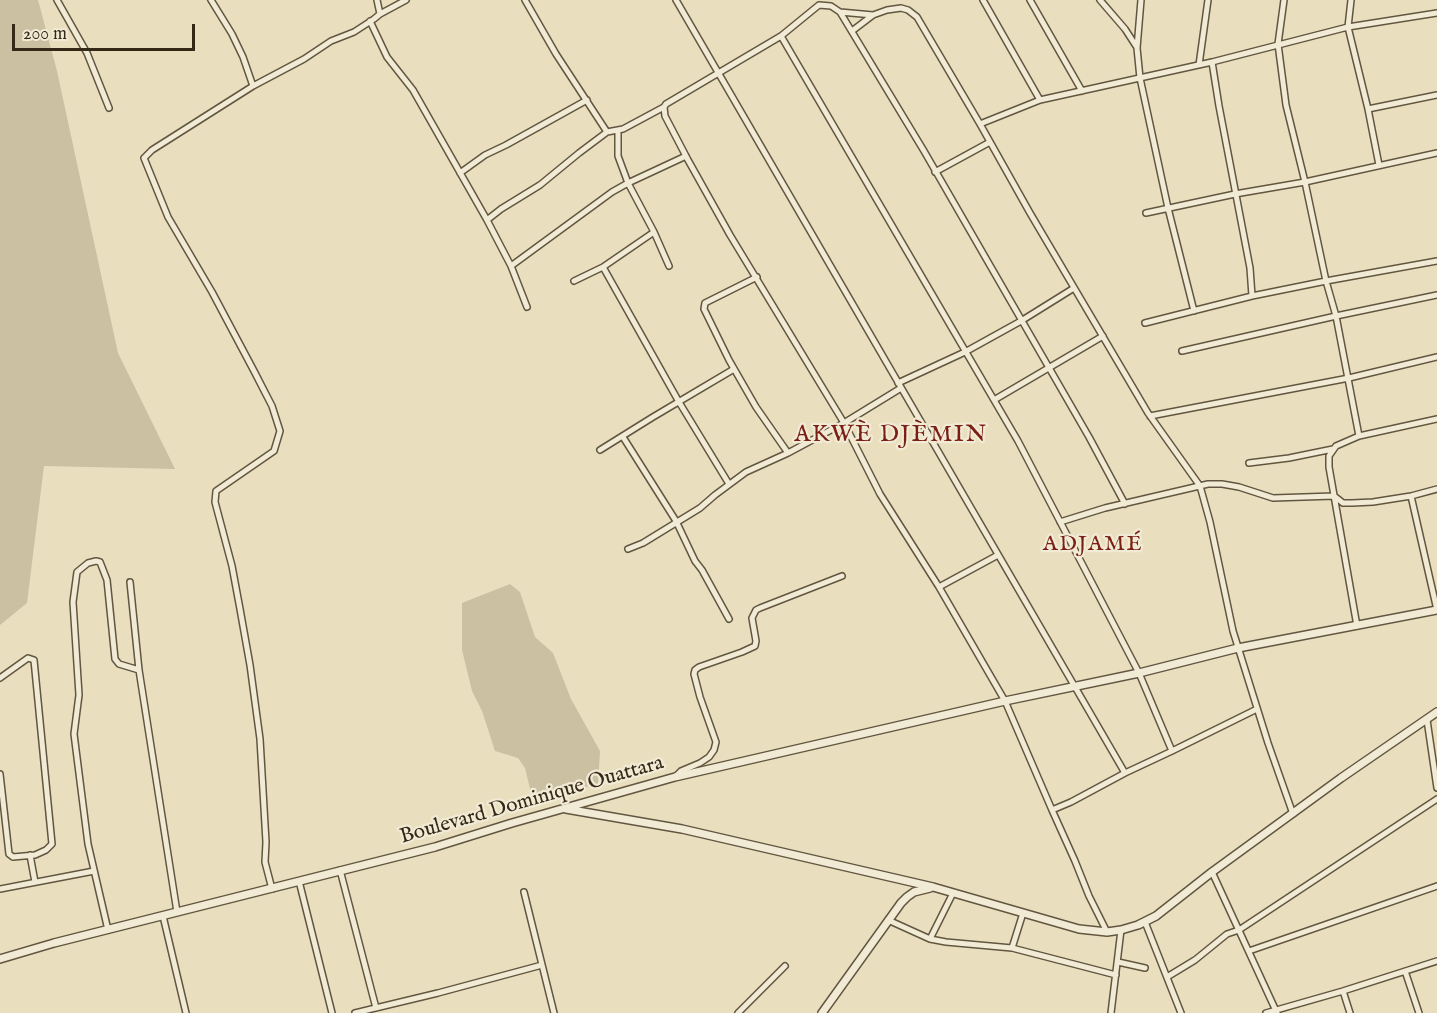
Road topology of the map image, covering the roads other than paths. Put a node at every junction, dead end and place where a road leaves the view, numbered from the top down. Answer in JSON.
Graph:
{"nodes":[{"id":1,"x":57,"y":0,"type":"edge"},
{"id":2,"x":211,"y":0,"type":"edge"},
{"id":3,"x":377,"y":0,"type":"edge"},
{"id":4,"x":405,"y":0,"type":"edge"},
{"id":5,"x":525,"y":0,"type":"edge"},
{"id":6,"x":676,"y":0,"type":"edge"},
{"id":7,"x":983,"y":0,"type":"edge"},
{"id":8,"x":1030,"y":0,"type":"edge"},
{"id":9,"x":1100,"y":0,"type":"edge"},
{"id":10,"x":1141,"y":0,"type":"edge"},
{"id":11,"x":1208,"y":0,"type":"edge"},
{"id":12,"x":1284,"y":0,"type":"edge"},
{"id":13,"x":1351,"y":0,"type":"edge"},
{"id":14,"x":840,"y":12,"type":"junction"},
{"id":15,"x":1437,"y":13,"type":"edge"},
{"id":16,"x":380,"y":14,"type":"junction"},
{"id":17,"x":873,"y":15,"type":"junction"},
{"id":18,"x":370,"y":21,"type":"junction"},
{"id":19,"x":1348,"y":27,"type":"junction"},
{"id":20,"x":852,"y":31,"type":"junction"},
{"id":21,"x":781,"y":36,"type":"junction"},
{"id":22,"x":1278,"y":44,"type":"junction"},
{"id":23,"x":1137,"y":48,"type":"junction"},
{"id":24,"x":1212,"y":62,"type":"junction"},
{"id":25,"x":1199,"y":64,"type":"junction"},
{"id":26,"x":719,"y":73,"type":"junction"},
{"id":27,"x":1140,"y":78,"type":"junction"},
{"id":28,"x":252,"y":86,"type":"junction"},
{"id":29,"x":1082,"y":91,"type":"junction"},
{"id":30,"x":1437,"y":95,"type":"edge"},
{"id":31,"x":587,"y":100,"type":"junction"},
{"id":32,"x":1040,"y":100,"type":"junction"},
{"id":33,"x":664,"y":107,"type":"junction"},
{"id":34,"x":109,"y":108,"type":"dead end"},
{"id":35,"x":1368,"y":109,"type":"junction"},
{"id":36,"x":980,"y":124,"type":"junction"},
{"id":37,"x":618,"y":130,"type":"junction"},
{"id":38,"x":607,"y":132,"type":"junction"},
{"id":39,"x":990,"y":142,"type":"junction"},
{"id":40,"x":1437,"y":153,"type":"edge"},
{"id":41,"x":686,"y":156,"type":"junction"},
{"id":42,"x":1379,"y":165,"type":"junction"},
{"id":43,"x":935,"y":172,"type":"junction"},
{"id":44,"x":460,"y":173,"type":"junction"},
{"id":45,"x":1305,"y":182,"type":"junction"},
{"id":46,"x":628,"y":183,"type":"junction"},
{"id":47,"x":1235,"y":194,"type":"junction"},
{"id":48,"x":1168,"y":208,"type":"junction"},
{"id":49,"x":1146,"y":213,"type":"dead end"},
{"id":50,"x":488,"y":220,"type":"junction"},
{"id":51,"x":654,"y":232,"type":"junction"},
{"id":52,"x":1437,"y":261,"type":"edge"},
{"id":53,"x":511,"y":266,"type":"junction"},
{"id":54,"x":603,"y":267,"type":"junction"},
{"id":55,"x":669,"y":267,"type":"dead end"},
{"id":56,"x":757,"y":277,"type":"junction"},
{"id":57,"x":574,"y":281,"type":"dead end"},
{"id":58,"x":1326,"y":281,"type":"junction"},
{"id":59,"x":1074,"y":288,"type":"junction"},
{"id":60,"x":1437,"y":295,"type":"edge"},
{"id":61,"x":1252,"y":296,"type":"junction"},
{"id":62,"x":527,"y":307,"type":"dead end"},
{"id":63,"x":1194,"y":311,"type":"junction"},
{"id":64,"x":1336,"y":316,"type":"junction"},
{"id":65,"x":1021,"y":321,"type":"junction"},
{"id":66,"x":1145,"y":323,"type":"dead end"},
{"id":67,"x":1103,"y":336,"type":"junction"},
{"id":68,"x":1182,"y":351,"type":"dead end"},
{"id":69,"x":965,"y":352,"type":"junction"},
{"id":70,"x":1437,"y":357,"type":"edge"},
{"id":71,"x":734,"y":369,"type":"junction"},
{"id":72,"x":1049,"y":369,"type":"junction"},
{"id":73,"x":1349,"y":378,"type":"junction"},
{"id":74,"x":900,"y":386,"type":"junction"},
{"id":75,"x":994,"y":400,"type":"junction"},
{"id":76,"x":679,"y":402,"type":"junction"},
{"id":77,"x":1150,"y":416,"type":"junction"},
{"id":78,"x":1437,"y":419,"type":"edge"},
{"id":79,"x":844,"y":423,"type":"junction"},
{"id":80,"x":1359,"y":436,"type":"junction"},
{"id":81,"x":623,"y":437,"type":"junction"},
{"id":82,"x":1333,"y":449,"type":"junction"},
{"id":83,"x":600,"y":450,"type":"dead end"},
{"id":84,"x":788,"y":453,"type":"junction"},
{"id":85,"x":1249,"y":463,"type":"dead end"},
{"id":86,"x":729,"y":484,"type":"junction"},
{"id":87,"x":1200,"y":486,"type":"junction"},
{"id":88,"x":1437,"y":489,"type":"edge"},
{"id":89,"x":1334,"y":496,"type":"junction"},
{"id":90,"x":1411,"y":496,"type":"junction"},
{"id":91,"x":1125,"y":504,"type":"junction"},
{"id":92,"x":676,"y":521,"type":"junction"},
{"id":93,"x":1060,"y":522,"type":"junction"},
{"id":94,"x":628,"y":549,"type":"dead end"},
{"id":95,"x":998,"y":555,"type":"junction"},
{"id":96,"x":842,"y":576,"type":"dead end"},
{"id":97,"x":130,"y":582,"type":"dead end"},
{"id":98,"x":939,"y":587,"type":"junction"},
{"id":99,"x":1437,"y":610,"type":"edge"},
{"id":100,"x":729,"y":619,"type":"dead end"},
{"id":101,"x":1357,"y":626,"type":"junction"},
{"id":102,"x":1238,"y":648,"type":"junction"},
{"id":103,"x":138,"y":670,"type":"junction"},
{"id":104,"x":1139,"y":673,"type":"junction"},
{"id":105,"x":0,"y":678,"type":"edge"},
{"id":106,"x":1076,"y":687,"type":"junction"},
{"id":107,"x":1005,"y":701,"type":"junction"},
{"id":108,"x":1257,"y":709,"type":"junction"},
{"id":109,"x":1437,"y":712,"type":"edge"},
{"id":110,"x":1426,"y":720,"type":"junction"},
{"id":111,"x":1172,"y":751,"type":"junction"},
{"id":112,"x":1435,"y":757,"type":"edge"},
{"id":113,"x":1125,"y":772,"type":"junction"},
{"id":114,"x":0,"y":774,"type":"edge"},
{"id":115,"x":675,"y":777,"type":"junction"},
{"id":116,"x":1437,"y":788,"type":"edge"},
{"id":117,"x":1437,"y":799,"type":"edge"},
{"id":118,"x":565,"y":809,"type":"junction"},
{"id":119,"x":1052,"y":810,"type":"junction"},
{"id":120,"x":1293,"y":814,"type":"junction"},
{"id":121,"x":30,"y":855,"type":"junction"},
{"id":122,"x":340,"y":870,"type":"junction"},
{"id":123,"x":94,"y":871,"type":"junction"},
{"id":124,"x":1212,"y":873,"type":"junction"},
{"id":125,"x":299,"y":881,"type":"junction"},
{"id":126,"x":35,"y":882,"type":"junction"},
{"id":127,"x":1437,"y":886,"type":"edge"},
{"id":128,"x":933,"y":887,"type":"junction"},
{"id":129,"x":0,"y":889,"type":"edge"},
{"id":130,"x":272,"y":889,"type":"junction"},
{"id":131,"x":524,"y":892,"type":"dead end"},
{"id":132,"x":953,"y":893,"type":"junction"},
{"id":133,"x":177,"y":912,"type":"junction"},
{"id":134,"x":1023,"y":913,"type":"junction"},
{"id":135,"x":163,"y":916,"type":"junction"},
{"id":136,"x":888,"y":920,"type":"junction"},
{"id":137,"x":1145,"y":922,"type":"junction"},
{"id":138,"x":108,"y":930,"type":"junction"},
{"id":139,"x":1121,"y":930,"type":"junction"},
{"id":140,"x":1239,"y":930,"type":"junction"},
{"id":141,"x":1107,"y":932,"type":"junction"},
{"id":142,"x":930,"y":939,"type":"junction"},
{"id":143,"x":1012,"y":948,"type":"junction"},
{"id":144,"x":1249,"y":951,"type":"junction"},
{"id":145,"x":0,"y":958,"type":"edge"},
{"id":146,"x":1437,"y":961,"type":"edge"},
{"id":147,"x":1118,"y":962,"type":"junction"},
{"id":148,"x":542,"y":965,"type":"junction"},
{"id":149,"x":785,"y":966,"type":"dead end"},
{"id":150,"x":1144,"y":968,"type":"dead end"},
{"id":151,"x":1405,"y":971,"type":"junction"},
{"id":152,"x":1116,"y":975,"type":"junction"},
{"id":153,"x":1167,"y":977,"type":"junction"},
{"id":154,"x":1343,"y":991,"type":"junction"},
{"id":155,"x":376,"y":1008,"type":"junction"},
{"id":156,"x":1276,"y":1011,"type":"edge"},
{"id":157,"x":186,"y":1013,"type":"edge"},
{"id":158,"x":332,"y":1013,"type":"edge"},
{"id":159,"x":355,"y":1013,"type":"edge"},
{"id":160,"x":554,"y":1013,"type":"edge"},
{"id":161,"x":738,"y":1013,"type":"edge"},
{"id":162,"x":822,"y":1013,"type":"edge"},
{"id":163,"x":1111,"y":1013,"type":"edge"},
{"id":164,"x":1181,"y":1013,"type":"edge"},
{"id":165,"x":1266,"y":1013,"type":"edge"},
{"id":166,"x":1350,"y":1013,"type":"edge"},
{"id":167,"x":1419,"y":1013,"type":"edge"}],
"edges":[{"from":1,"to":34,"type":"street"},
{"from":2,"to":28,"type":"street"},
{"from":3,"to":16,"type":"street"},
{"from":4,"to":16,"type":"street"},
{"from":5,"to":31,"type":"street"},
{"from":6,"to":26,"type":"street"},
{"from":7,"to":32,"type":"street"},
{"from":8,"to":29,"type":"street"},
{"from":9,"to":23,"type":"street"},
{"from":10,"to":23,"type":"street"},
{"from":11,"to":25,"type":"street"},
{"from":12,"to":22,"type":"street"},
{"from":13,"to":19,"type":"street"},
{"from":14,"to":17,"type":"street"},
{"from":14,"to":20,"type":"street"},
{"from":14,"to":21,"type":"street"},
{"from":15,"to":19,"type":"street"},
{"from":16,"to":18,"type":"street"},
{"from":17,"to":20,"type":"street"},
{"from":17,"to":36,"type":"street"},
{"from":18,"to":28,"type":"street"},
{"from":18,"to":44,"type":"street"},
{"from":19,"to":22,"type":"street"},
{"from":19,"to":35,"type":"street"},
{"from":20,"to":43,"type":"street"},
{"from":21,"to":26,"type":"street"},
{"from":21,"to":69,"type":"street"},
{"from":22,"to":24,"type":"street"},
{"from":22,"to":45,"type":"street"},
{"from":23,"to":27,"type":"street"},
{"from":24,"to":25,"type":"street"},
{"from":24,"to":47,"type":"street"},
{"from":25,"to":27,"type":"street"},
{"from":26,"to":33,"type":"street"},
{"from":26,"to":74,"type":"street"},
{"from":27,"to":29,"type":"street"},
{"from":27,"to":48,"type":"street"},
{"from":28,"to":130,"type":"street"},
{"from":29,"to":32,"type":"street"},
{"from":30,"to":35,"type":"street"},
{"from":31,"to":38,"type":"street"},
{"from":31,"to":44,"type":"street"},
{"from":32,"to":36,"type":"street"},
{"from":33,"to":37,"type":"street"},
{"from":33,"to":41,"type":"street"},
{"from":35,"to":42,"type":"street"},
{"from":36,"to":39,"type":"street"},
{"from":37,"to":38,"type":"street"},
{"from":37,"to":46,"type":"street"},
{"from":38,"to":50,"type":"street"},
{"from":39,"to":43,"type":"street"},
{"from":39,"to":59,"type":"street"},
{"from":40,"to":42,"type":"street"},
{"from":41,"to":46,"type":"street"},
{"from":41,"to":56,"type":"street"},
{"from":42,"to":45,"type":"street"},
{"from":43,"to":65,"type":"street"},
{"from":44,"to":50,"type":"street"},
{"from":45,"to":47,"type":"street"},
{"from":45,"to":58,"type":"street"},
{"from":46,"to":51,"type":"street"},
{"from":46,"to":53,"type":"street"},
{"from":47,"to":48,"type":"street"},
{"from":47,"to":61,"type":"street"},
{"from":48,"to":49,"type":"street"},
{"from":48,"to":63,"type":"street"},
{"from":50,"to":53,"type":"street"},
{"from":51,"to":54,"type":"street"},
{"from":51,"to":55,"type":"street"},
{"from":52,"to":58,"type":"street"},
{"from":53,"to":62,"type":"street"},
{"from":54,"to":57,"type":"street"},
{"from":54,"to":76,"type":"street"},
{"from":56,"to":71,"type":"street"},
{"from":56,"to":79,"type":"street"},
{"from":58,"to":61,"type":"street"},
{"from":58,"to":64,"type":"street"},
{"from":59,"to":65,"type":"street"},
{"from":59,"to":67,"type":"street"},
{"from":60,"to":64,"type":"street"},
{"from":61,"to":63,"type":"street"},
{"from":63,"to":66,"type":"street"},
{"from":64,"to":68,"type":"street"},
{"from":64,"to":73,"type":"street"},
{"from":65,"to":69,"type":"street"},
{"from":65,"to":72,"type":"street"},
{"from":67,"to":72,"type":"street"},
{"from":67,"to":77,"type":"street"},
{"from":69,"to":74,"type":"street"},
{"from":69,"to":75,"type":"street"},
{"from":70,"to":73,"type":"street"},
{"from":71,"to":76,"type":"street"},
{"from":71,"to":84,"type":"street"},
{"from":72,"to":75,"type":"street"},
{"from":72,"to":91,"type":"street"},
{"from":73,"to":77,"type":"street"},
{"from":73,"to":80,"type":"street"},
{"from":74,"to":79,"type":"street"},
{"from":74,"to":95,"type":"street"},
{"from":75,"to":93,"type":"street"},
{"from":76,"to":81,"type":"street"},
{"from":76,"to":86,"type":"street"},
{"from":77,"to":87,"type":"street"},
{"from":78,"to":80,"type":"street"},
{"from":79,"to":84,"type":"street"},
{"from":79,"to":98,"type":"street"},
{"from":80,"to":82,"type":"street"},
{"from":81,"to":83,"type":"street"},
{"from":81,"to":92,"type":"street"},
{"from":82,"to":85,"type":"street"},
{"from":82,"to":89,"type":"street"},
{"from":84,"to":86,"type":"street"},
{"from":86,"to":92,"type":"street"},
{"from":87,"to":89,"type":"street"},
{"from":87,"to":91,"type":"street"},
{"from":87,"to":102,"type":"street"},
{"from":88,"to":90,"type":"street"},
{"from":89,"to":90,"type":"street"},
{"from":89,"to":101,"type":"street"},
{"from":90,"to":99,"type":"street"},
{"from":91,"to":93,"type":"street"},
{"from":92,"to":94,"type":"street"},
{"from":92,"to":100,"type":"street"},
{"from":93,"to":104,"type":"street"},
{"from":95,"to":98,"type":"street"},
{"from":95,"to":106,"type":"street"},
{"from":96,"to":115,"type":"street"},
{"from":97,"to":103,"type":"street"},
{"from":98,"to":107,"type":"street"},
{"from":99,"to":101,"type":"street","name":"Boulevard Dominique Ouattara"},
{"from":101,"to":102,"type":"street","name":"Boulevard Dominique Ouattara"},
{"from":102,"to":104,"type":"street","name":"Boulevard Dominique Ouattara"},
{"from":102,"to":108,"type":"street"},
{"from":103,"to":123,"type":"street"},
{"from":103,"to":133,"type":"street"},
{"from":104,"to":106,"type":"street","name":"Boulevard Dominique Ouattara"},
{"from":104,"to":111,"type":"street"},
{"from":105,"to":121,"type":"street"},
{"from":106,"to":107,"type":"street","name":"Boulevard Dominique Ouattara"},
{"from":106,"to":113,"type":"street"},
{"from":107,"to":115,"type":"street","name":"Boulevard Dominique Ouattara"},
{"from":107,"to":119,"type":"street"},
{"from":108,"to":111,"type":"street"},
{"from":108,"to":120,"type":"street"},
{"from":109,"to":110,"type":"street"},
{"from":110,"to":112,"type":"street"},
{"from":110,"to":120,"type":"street"},
{"from":111,"to":113,"type":"street"},
{"from":112,"to":116,"type":"street"},
{"from":113,"to":119,"type":"street"},
{"from":114,"to":121,"type":"street"},
{"from":115,"to":118,"type":"street","name":"Boulevard Dominique Ouattara"},
{"from":117,"to":140,"type":"street"},
{"from":118,"to":122,"type":"street","name":"Boulevard Dominique Ouattara"},
{"from":118,"to":128,"type":"street"},
{"from":119,"to":141,"type":"street"},
{"from":120,"to":124,"type":"street"},
{"from":121,"to":126,"type":"street"},
{"from":122,"to":125,"type":"street","name":"Boulevard Dominique Ouattara"},
{"from":122,"to":155,"type":"street"},
{"from":123,"to":126,"type":"street"},
{"from":123,"to":138,"type":"street"},
{"from":124,"to":137,"type":"street"},
{"from":124,"to":140,"type":"street"},
{"from":125,"to":130,"type":"street","name":"Boulevard Dominique Ouattara"},
{"from":125,"to":158,"type":"street"},
{"from":126,"to":129,"type":"street"},
{"from":127,"to":144,"type":"street"},
{"from":128,"to":132,"type":"street"},
{"from":128,"to":136,"type":"street"},
{"from":130,"to":133,"type":"street","name":"Boulevard Dominique Ouattara"},
{"from":131,"to":148,"type":"street"},
{"from":132,"to":134,"type":"street"},
{"from":132,"to":142,"type":"street"},
{"from":133,"to":135,"type":"street","name":"Boulevard Dominique Ouattara"},
{"from":134,"to":141,"type":"street"},
{"from":134,"to":143,"type":"street"},
{"from":135,"to":138,"type":"street","name":"Boulevard Dominique Ouattara"},
{"from":135,"to":157,"type":"street"},
{"from":136,"to":142,"type":"street"},
{"from":136,"to":162,"type":"street"},
{"from":137,"to":139,"type":"street"},
{"from":137,"to":153,"type":"street"},
{"from":138,"to":145,"type":"street","name":"Boulevard Dominique Ouattara"},
{"from":139,"to":141,"type":"street"},
{"from":139,"to":147,"type":"street"},
{"from":140,"to":144,"type":"street"},
{"from":140,"to":153,"type":"street"},
{"from":142,"to":143,"type":"street"},
{"from":143,"to":152,"type":"street"},
{"from":144,"to":156,"type":"street"},
{"from":146,"to":151,"type":"street"},
{"from":147,"to":150,"type":"street"},
{"from":147,"to":152,"type":"street"},
{"from":148,"to":155,"type":"street"},
{"from":148,"to":160,"type":"street"},
{"from":149,"to":161,"type":"street"},
{"from":151,"to":154,"type":"street"},
{"from":151,"to":167,"type":"street"},
{"from":152,"to":163,"type":"street"},
{"from":153,"to":164,"type":"street"},
{"from":154,"to":156,"type":"street"},
{"from":154,"to":166,"type":"street"},
{"from":155,"to":159,"type":"street"},
{"from":156,"to":165,"type":"street"}]}
